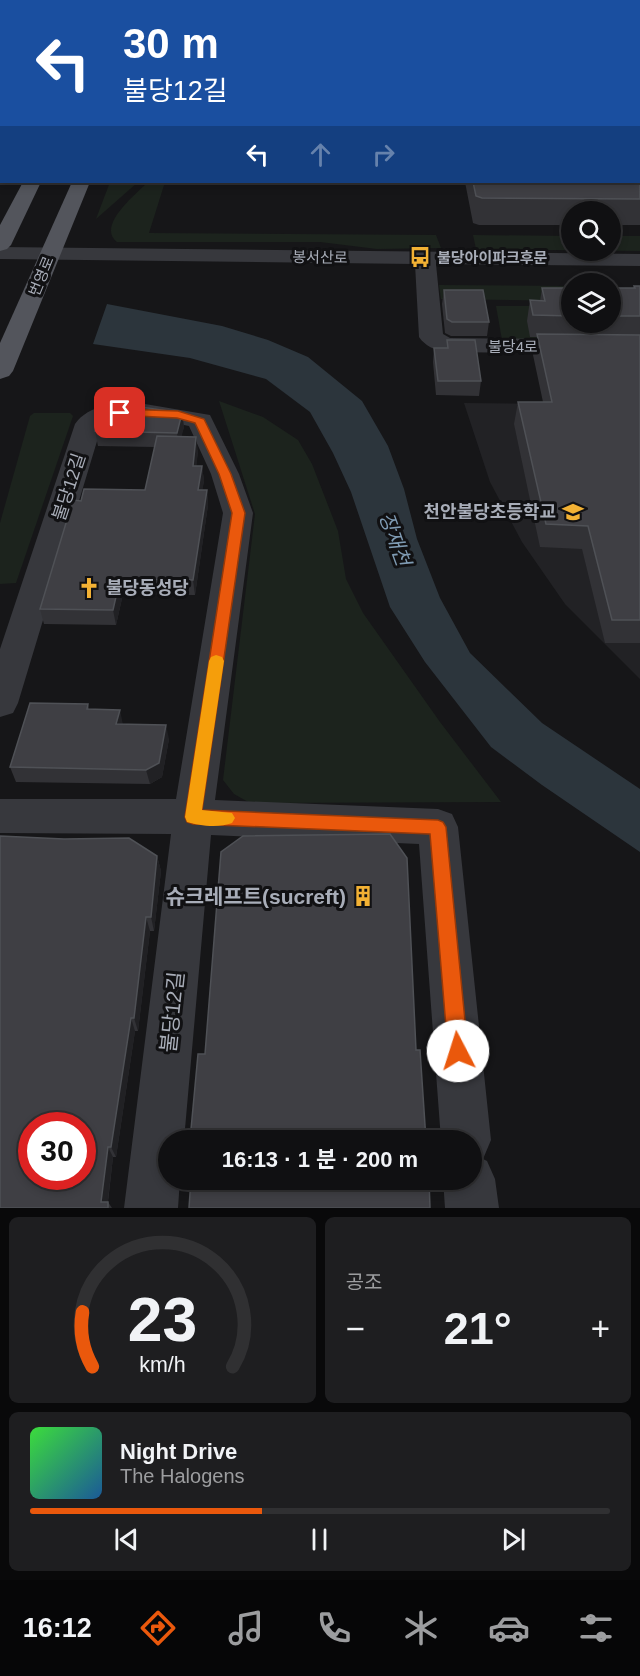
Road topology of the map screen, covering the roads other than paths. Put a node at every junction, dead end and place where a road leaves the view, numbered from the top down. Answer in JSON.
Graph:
{"nodes":[{"id":1,"x":31,"y":183,"type":"edge"},
{"id":2,"x":81,"y":183,"type":"edge"},
{"id":3,"x":0,"y":244,"type":"edge"},
{"id":4,"x":0,"y":253,"type":"edge"},
{"id":5,"x":640,"y":260,"type":"edge"},
{"id":6,"x":47,"y":262,"type":"junction"},
{"id":7,"x":426,"y":266,"type":"junction"},
{"id":8,"x":0,"y":269,"type":"edge"},
{"id":9,"x":640,"y":275,"type":"edge"},
{"id":10,"x":640,"y":347,"type":"edge"},
{"id":11,"x":0,"y":371,"type":"edge"},
{"id":12,"x":0,"y":703,"type":"edge"},
{"id":13,"x":0,"y":816,"type":"edge"},
{"id":14,"x":193,"y":817,"type":"junction"},
{"id":15,"x":465,"y":1130,"type":"edge"},
{"id":16,"x":470,"y":1190,"type":"edge"},
{"id":17,"x":152,"y":1208,"type":"edge"},
{"id":18,"x":472,"y":1208,"type":"edge"}],
"edges":[{"from":1,"to":3,"type":"main road"},
{"from":2,"to":6,"type":"main road","name":"번영로"},
{"from":4,"to":6,"type":"street","name":"봉서산로"},
{"from":5,"to":7,"type":"street","name":"봉서산로"},
{"from":6,"to":7,"type":"street","name":"봉서산로"},
{"from":6,"to":8,"type":"street"},
{"from":6,"to":11,"type":"main road","name":"번영로"},
{"from":7,"to":9,"type":"street","name":"봉서산로"},
{"from":7,"to":10,"type":"street","name":"불당4로"},
{"from":12,"to":14,"type":"street","name":"불당12길"},
{"from":13,"to":14,"type":"street"},
{"from":14,"to":15,"type":"street"},
{"from":14,"to":17,"type":"street","name":"불당12길"},
{"from":16,"to":18,"type":"street"}]}
